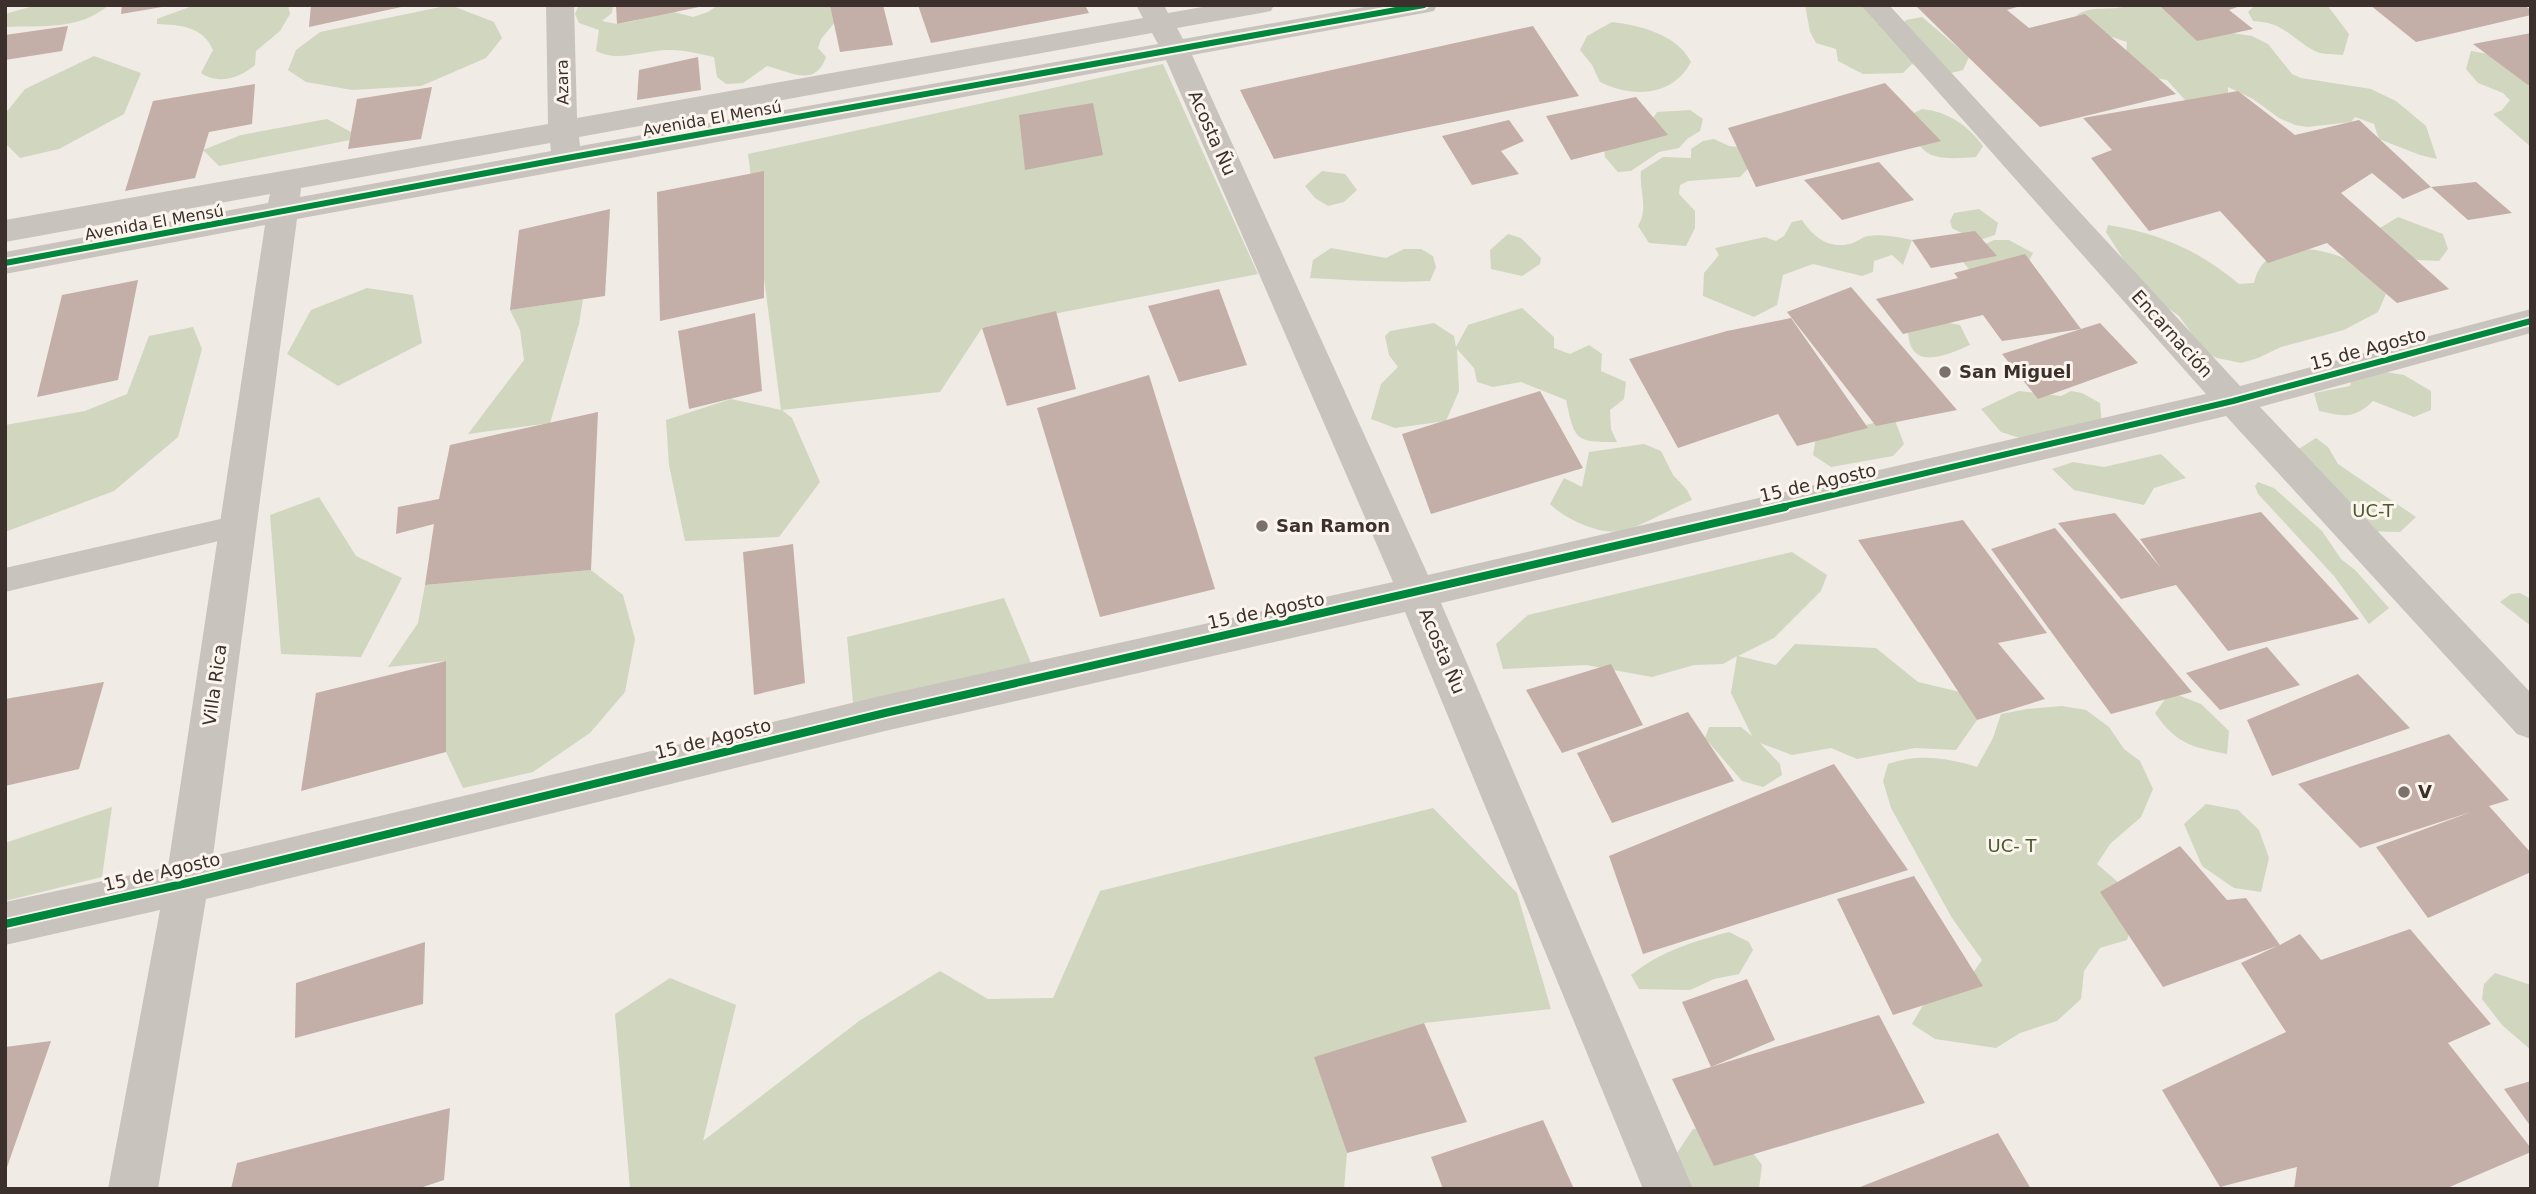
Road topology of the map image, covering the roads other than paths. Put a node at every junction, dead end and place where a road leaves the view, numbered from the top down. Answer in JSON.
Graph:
{"nodes":[{"id":1,"x":561,"y":5,"type":"edge"},
{"id":2,"x":1261,"y":5,"type":"edge"},
{"id":3,"x":1424,"y":5,"type":"edge"},
{"id":4,"x":1874,"y":5,"type":"edge"},
{"id":5,"x":1360,"y":11,"type":"edge"},
{"id":6,"x":1162,"y":26,"type":"edge"},
{"id":7,"x":565,"y":145,"type":"junction"},
{"id":8,"x":285,"y":196,"type":"junction"},
{"id":9,"x":5,"y":231,"type":"edge"},
{"id":10,"x":5,"y":262,"type":"edge"},
{"id":11,"x":2531,"y":321,"type":"edge"},
{"id":12,"x":2232,"y":401,"type":"junction"},
{"id":13,"x":238,"y":526,"type":"junction"},
{"id":14,"x":5,"y":580,"type":"edge"},
{"id":15,"x":1417,"y":593,"type":"junction"},
{"id":16,"x":2531,"y":722,"type":"edge"},
{"id":17,"x":187,"y":883,"type":"junction"},
{"id":18,"x":5,"y":924,"type":"edge"},
{"id":19,"x":134,"y":1189,"type":"edge"},
{"id":20,"x":1668,"y":1189,"type":"edge"}],
"edges":[{"from":1,"to":7,"type":"street","name":"Azara"},
{"from":2,"to":6,"type":"street","name":"Avenida El Mensú"},
{"from":3,"to":5,"type":"street","name":"Avenida El Mensú"},
{"from":4,"to":12,"type":"street","name":"Encarnación"},
{"from":5,"to":6,"type":"street","name":"Avenida El Mensú"},
{"from":6,"to":7,"type":"street","name":"Avenida El Mensú"},
{"from":6,"to":15,"type":"street","name":"Acosta Ñu"},
{"from":7,"to":8,"type":"street","name":"Avenida El Mensú"},
{"from":8,"to":9,"type":"street","name":"Avenida El Mensú"},
{"from":8,"to":10,"type":"street","name":"Avenida El Mensú"},
{"from":8,"to":13,"type":"street","name":"Villa Rica"},
{"from":11,"to":12,"type":"street","name":"15 de Agosto"},
{"from":12,"to":15,"type":"street","name":"15 de Agosto"},
{"from":12,"to":16,"type":"street","name":"Encarnación"},
{"from":13,"to":14,"type":"lane"},
{"from":13,"to":17,"type":"street","name":"Villa Rica"},
{"from":15,"to":17,"type":"street","name":"15 de Agosto"},
{"from":15,"to":20,"type":"street","name":"Acosta Ñu"},
{"from":17,"to":18,"type":"street","name":"15 de Agosto"},
{"from":17,"to":19,"type":"street","name":"Villa Rica"}]}
